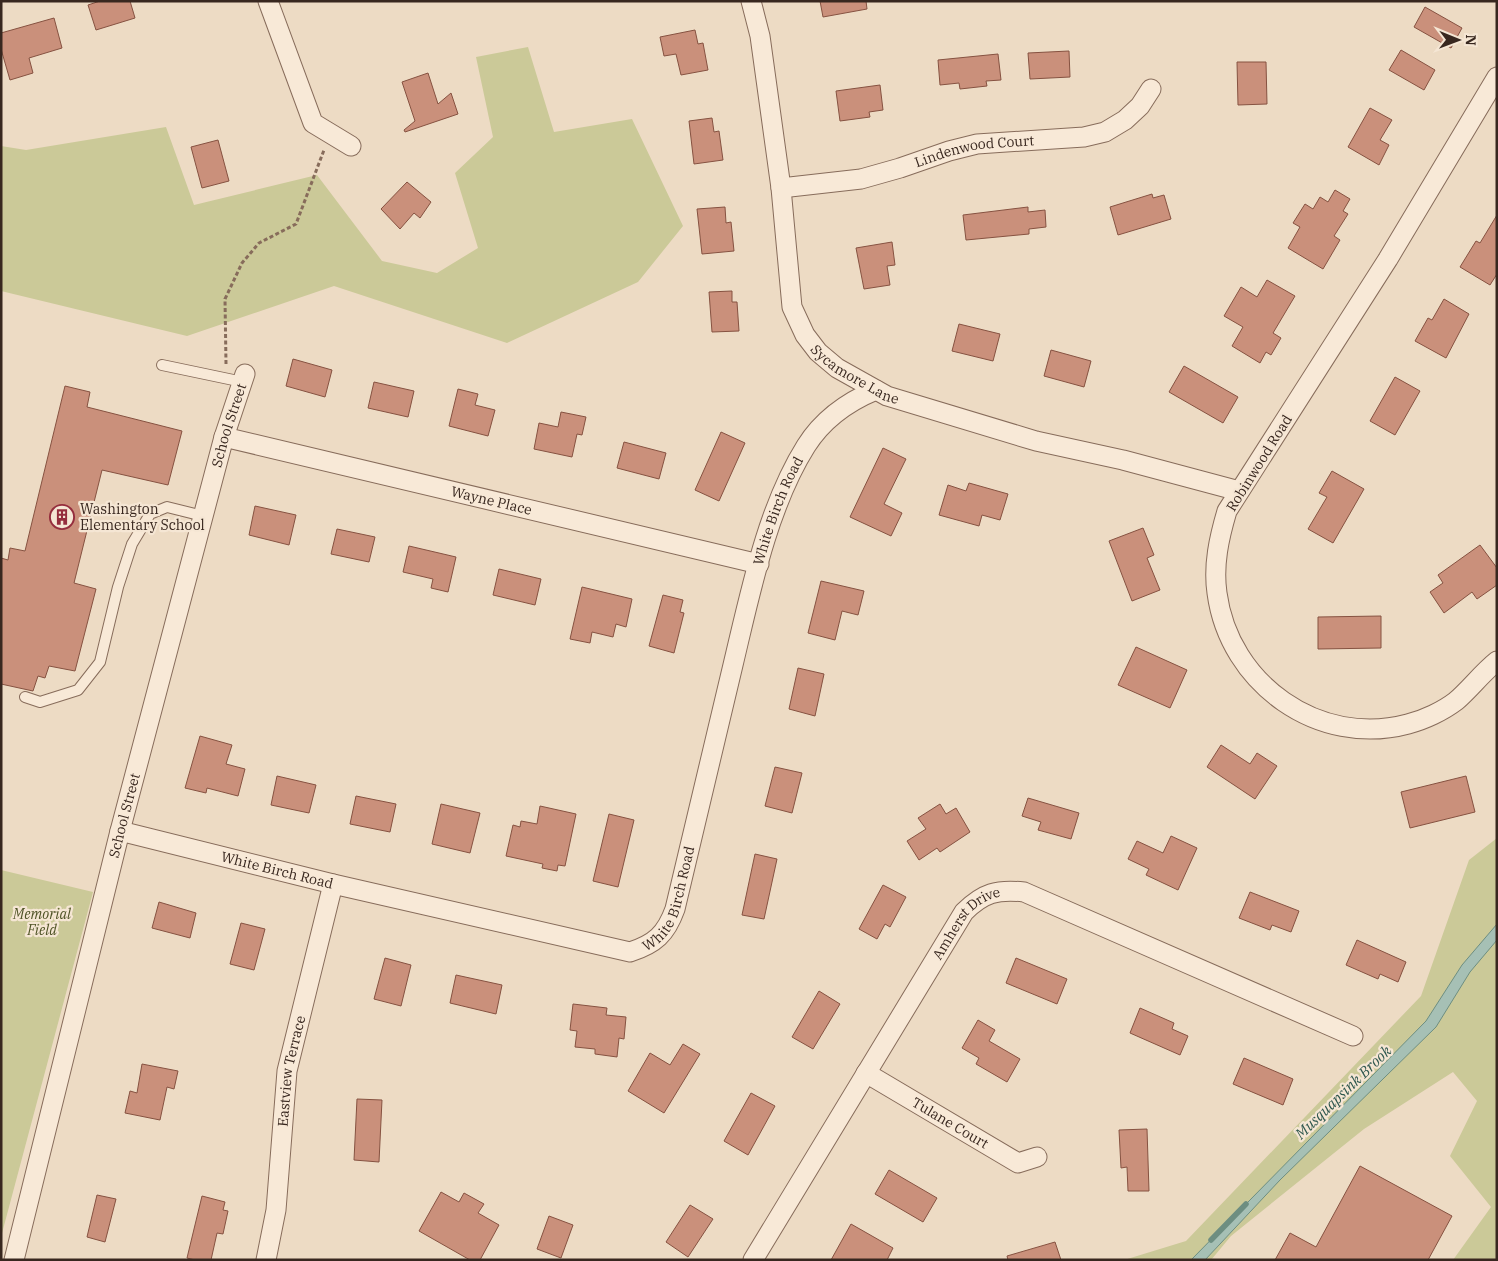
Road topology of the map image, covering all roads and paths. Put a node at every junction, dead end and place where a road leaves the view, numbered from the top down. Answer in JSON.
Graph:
{"nodes":[{"id":1,"x":268,"y":1,"type":"edge"},
{"id":2,"x":751,"y":1,"type":"edge"},
{"id":3,"x":1497,"y":77,"type":"edge"},
{"id":4,"x":1151,"y":89,"type":"dead end"},
{"id":5,"x":330,"y":134,"type":"junction"},
{"id":6,"x":351,"y":146,"type":"dead end"},
{"id":7,"x":781,"y":188,"type":"junction"},
{"id":8,"x":162,"y":364,"type":"dead end"},
{"id":9,"x":238,"y":378,"type":"junction"},
{"id":10,"x":876,"y":390,"type":"junction"},
{"id":11,"x":224,"y":437,"type":"junction"},
{"id":12,"x":1239,"y":491,"type":"junction"},
{"id":13,"x":203,"y":516,"type":"junction"},
{"id":14,"x":759,"y":564,"type":"junction"},
{"id":15,"x":1497,"y":661,"type":"edge"},
{"id":16,"x":26,"y":697,"type":"dead end"},
{"id":17,"x":120,"y":831,"type":"junction"},
{"id":18,"x":333,"y":884,"type":"junction"},
{"id":19,"x":1353,"y":1036,"type":"dead end"},
{"id":20,"x":866,"y":1073,"type":"junction"},
{"id":21,"x":1037,"y":1157,"type":"dead end"},
{"id":22,"x":14,"y":1260,"type":"edge"},
{"id":23,"x":266,"y":1260,"type":"edge"},
{"id":24,"x":753,"y":1260,"type":"edge"}],
"edges":[{"from":1,"to":5,"type":"street"},
{"from":2,"to":7,"type":"street","name":"Sycamore Lane"},
{"from":3,"to":12,"type":"street","name":"Robinwood Road"},
{"from":4,"to":7,"type":"street","name":"Lindenwood Court"},
{"from":5,"to":6,"type":"street"},
{"from":5,"to":9,"type":"path"},
{"from":7,"to":10,"type":"street","name":"Sycamore Lane"},
{"from":8,"to":9,"type":"lane"},
{"from":9,"to":11,"type":"street","name":"School Street"},
{"from":10,"to":12,"type":"street","name":"Sycamore Lane"},
{"from":10,"to":14,"type":"street","name":"White Birch Road"},
{"from":11,"to":13,"type":"street","name":"School Street"},
{"from":11,"to":14,"type":"street","name":"Wayne Place"},
{"from":12,"to":15,"type":"street","name":"Robinwood Road"},
{"from":13,"to":16,"type":"lane"},
{"from":13,"to":17,"type":"street","name":"School Street"},
{"from":14,"to":18,"type":"street","name":"White Birch Road"},
{"from":17,"to":18,"type":"street","name":"White Birch Road"},
{"from":17,"to":22,"type":"street","name":"School Street"},
{"from":18,"to":23,"type":"street","name":"Eastview Terrace"},
{"from":19,"to":20,"type":"street","name":"Amherst Drive"},
{"from":20,"to":21,"type":"street","name":"Tulane Court"},
{"from":20,"to":24,"type":"street","name":"Amherst Drive"}]}
